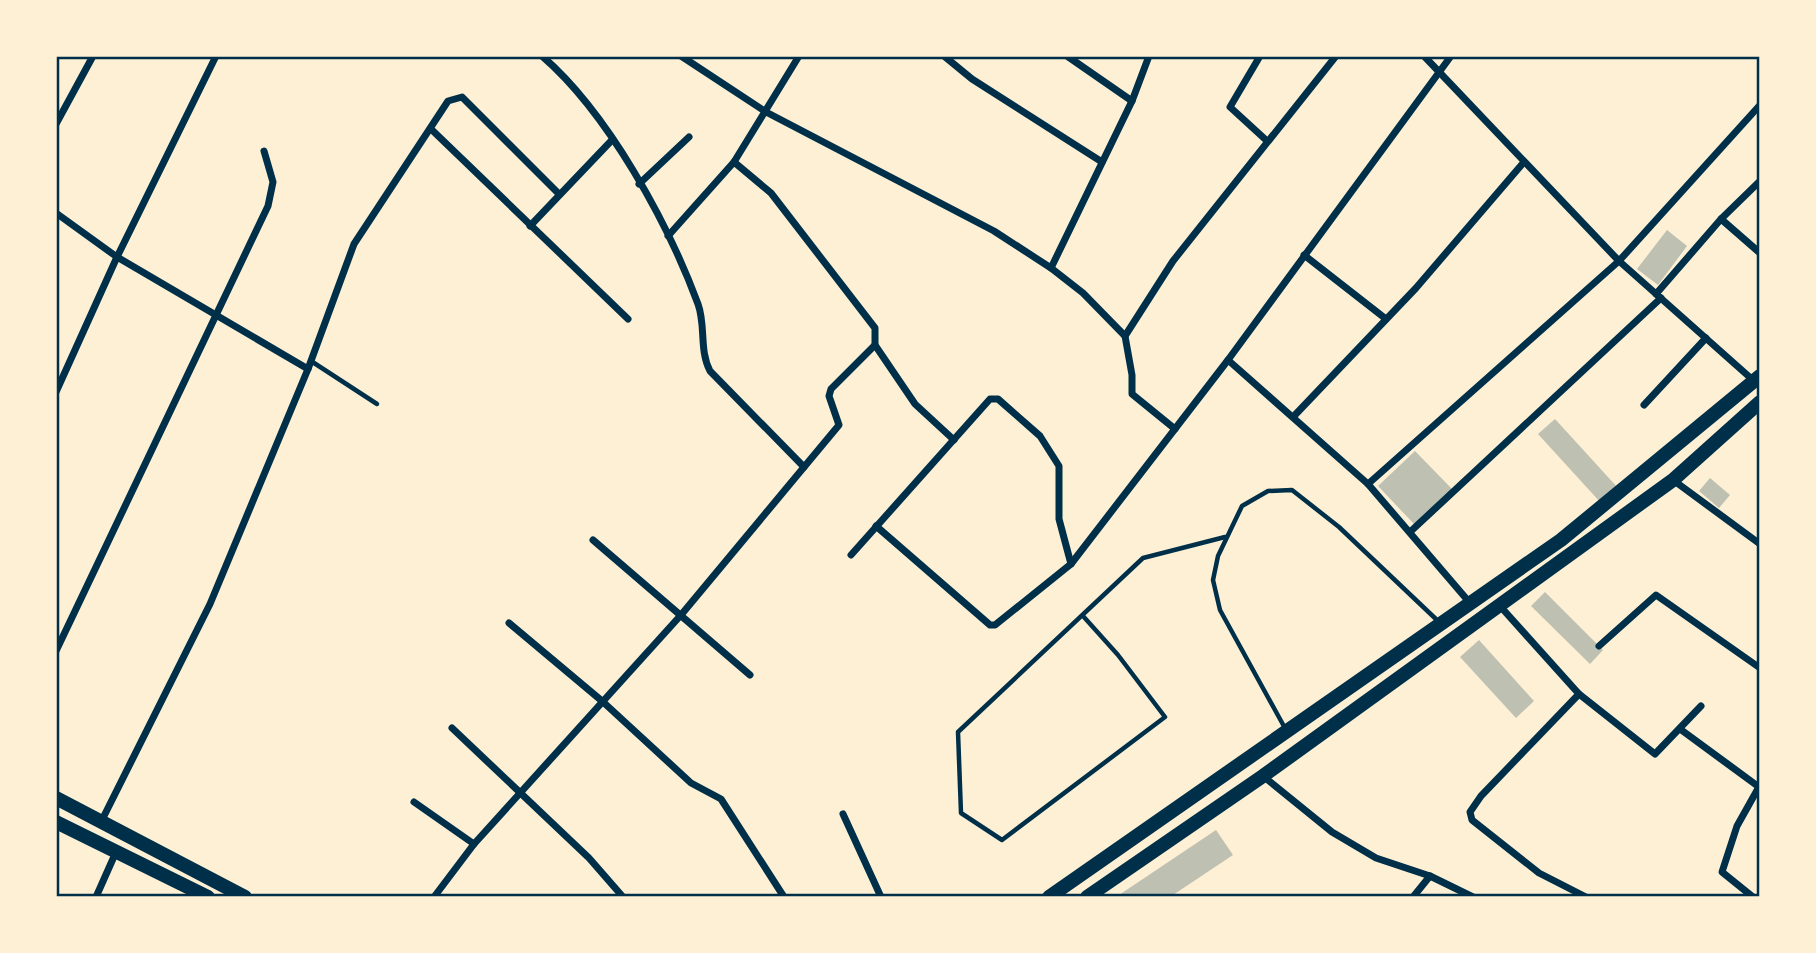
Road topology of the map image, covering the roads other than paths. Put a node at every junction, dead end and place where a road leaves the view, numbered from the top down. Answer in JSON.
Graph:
{"nodes":[{"id":1,"x":93,"y":56,"type":"edge"},
{"id":2,"x":216,"y":56,"type":"edge"},
{"id":3,"x":542,"y":56,"type":"edge"},
{"id":4,"x":681,"y":56,"type":"edge"},
{"id":5,"x":799,"y":56,"type":"edge"},
{"id":6,"x":944,"y":56,"type":"edge"},
{"id":7,"x":1067,"y":56,"type":"edge"},
{"id":8,"x":1149,"y":56,"type":"edge"},
{"id":9,"x":1260,"y":56,"type":"edge"},
{"id":10,"x":1336,"y":56,"type":"edge"},
{"id":11,"x":1424,"y":56,"type":"edge"},
{"id":12,"x":1451,"y":56,"type":"edge"},
{"id":13,"x":1440,"y":72,"type":"junction"},
{"id":14,"x":1132,"y":101,"type":"junction"},
{"id":15,"x":1760,"y":105,"type":"edge"},
{"id":16,"x":766,"y":112,"type":"junction"},
{"id":17,"x":56,"y":124,"type":"edge"},
{"id":18,"x":432,"y":130,"type":"junction"},
{"id":19,"x":689,"y":137,"type":"dead end"},
{"id":20,"x":611,"y":140,"type":"junction"},
{"id":21,"x":1266,"y":140,"type":"junction"},
{"id":22,"x":264,"y":151,"type":"dead end"},
{"id":23,"x":734,"y":162,"type":"junction"},
{"id":24,"x":1102,"y":162,"type":"junction"},
{"id":25,"x":1524,"y":162,"type":"junction"},
{"id":26,"x":1760,"y":181,"type":"edge"},
{"id":27,"x":639,"y":184,"type":"junction"},
{"id":28,"x":559,"y":194,"type":"junction"},
{"id":29,"x":56,"y":213,"type":"edge"},
{"id":30,"x":1721,"y":219,"type":"junction"},
{"id":31,"x":530,"y":226,"type":"junction"},
{"id":32,"x":668,"y":236,"type":"junction"},
{"id":33,"x":1760,"y":253,"type":"edge"},
{"id":34,"x":1304,"y":255,"type":"junction"},
{"id":35,"x":117,"y":257,"type":"junction"},
{"id":36,"x":1619,"y":261,"type":"junction"},
{"id":37,"x":1051,"y":268,"type":"junction"},
{"id":38,"x":1659,"y":296,"type":"junction"},
{"id":39,"x":217,"y":314,"type":"junction"},
{"id":40,"x":628,"y":319,"type":"dead end"},
{"id":41,"x":1387,"y":319,"type":"junction"},
{"id":42,"x":1125,"y":336,"type":"junction"},
{"id":43,"x":1706,"y":338,"type":"junction"},
{"id":44,"x":875,"y":345,"type":"junction"},
{"id":45,"x":1228,"y":360,"type":"junction"},
{"id":46,"x":309,"y":365,"type":"junction"},
{"id":47,"x":1757,"y":379,"type":"edge"},
{"id":48,"x":56,"y":392,"type":"edge"},
{"id":49,"x":1760,"y":401,"type":"edge"},
{"id":50,"x":377,"y":404,"type":"dead end"},
{"id":51,"x":1644,"y":405,"type":"dead end"},
{"id":52,"x":1294,"y":416,"type":"junction"},
{"id":53,"x":1175,"y":429,"type":"junction"},
{"id":54,"x":954,"y":440,"type":"junction"},
{"id":55,"x":804,"y":467,"type":"junction"},
{"id":56,"x":1673,"y":480,"type":"junction"},
{"id":57,"x":1367,"y":484,"type":"junction"},
{"id":58,"x":876,"y":526,"type":"junction"},
{"id":59,"x":1410,"y":532,"type":"junction"},
{"id":60,"x":1225,"y":537,"type":"junction"},
{"id":61,"x":593,"y":540,"type":"dead end"},
{"id":62,"x":1760,"y":544,"type":"edge"},
{"id":63,"x":851,"y":555,"type":"dead end"},
{"id":64,"x":1071,"y":564,"type":"junction"},
{"id":65,"x":1470,"y":603,"type":"junction"},
{"id":66,"x":1500,"y":606,"type":"junction"},
{"id":67,"x":681,"y":615,"type":"junction"},
{"id":68,"x":1083,"y":616,"type":"junction"},
{"id":69,"x":509,"y":623,"type":"dead end"},
{"id":70,"x":1441,"y":624,"type":"junction"},
{"id":71,"x":1599,"y":646,"type":"dead end"},
{"id":72,"x":56,"y":651,"type":"edge"},
{"id":73,"x":1760,"y":668,"type":"edge"},
{"id":74,"x":750,"y":675,"type":"dead end"},
{"id":75,"x":1579,"y":694,"type":"junction"},
{"id":76,"x":602,"y":701,"type":"junction"},
{"id":77,"x":1701,"y":706,"type":"dead end"},
{"id":78,"x":452,"y":727,"type":"dead end"},
{"id":79,"x":1680,"y":729,"type":"junction"},
{"id":80,"x":1287,"y":733,"type":"junction"},
{"id":81,"x":1263,"y":776,"type":"junction"},
{"id":82,"x":1760,"y":786,"type":"edge"},
{"id":83,"x":523,"y":793,"type":"junction"},
{"id":84,"x":56,"y":798,"type":"edge"},
{"id":85,"x":414,"y":802,"type":"dead end"},
{"id":86,"x":843,"y":814,"type":"dead end"},
{"id":87,"x":56,"y":822,"type":"edge"},
{"id":88,"x":102,"y":822,"type":"junction"},
{"id":89,"x":474,"y":844,"type":"junction"},
{"id":90,"x":116,"y":852,"type":"junction"},
{"id":91,"x":1430,"y":876,"type":"junction"},
{"id":92,"x":96,"y":897,"type":"edge"},
{"id":93,"x":208,"y":897,"type":"edge"},
{"id":94,"x":245,"y":897,"type":"edge"},
{"id":95,"x":434,"y":897,"type":"edge"},
{"id":96,"x":623,"y":897,"type":"edge"},
{"id":97,"x":784,"y":897,"type":"edge"},
{"id":98,"x":881,"y":897,"type":"edge"},
{"id":99,"x":1049,"y":897,"type":"edge"},
{"id":100,"x":1087,"y":897,"type":"edge"},
{"id":101,"x":1413,"y":897,"type":"edge"},
{"id":102,"x":1473,"y":897,"type":"edge"},
{"id":103,"x":1586,"y":897,"type":"edge"},
{"id":104,"x":1753,"y":897,"type":"edge"}],
"edges":[{"from":1,"to":17,"type":"street"},
{"from":2,"to":35,"type":"street"},
{"from":3,"to":20,"type":"street"},
{"from":4,"to":16,"type":"street"},
{"from":5,"to":16,"type":"street"},
{"from":6,"to":24,"type":"street"},
{"from":7,"to":14,"type":"street"},
{"from":8,"to":14,"type":"street"},
{"from":9,"to":21,"type":"street"},
{"from":10,"to":21,"type":"street"},
{"from":11,"to":13,"type":"street"},
{"from":12,"to":13,"type":"street"},
{"from":13,"to":25,"type":"street"},
{"from":13,"to":34,"type":"street"},
{"from":14,"to":24,"type":"street"},
{"from":15,"to":36,"type":"street"},
{"from":16,"to":23,"type":"street"},
{"from":16,"to":37,"type":"street"},
{"from":18,"to":28,"type":"street"},
{"from":18,"to":31,"type":"street"},
{"from":18,"to":46,"type":"street"},
{"from":19,"to":27,"type":"street"},
{"from":20,"to":27,"type":"street"},
{"from":20,"to":28,"type":"street"},
{"from":21,"to":42,"type":"street"},
{"from":22,"to":39,"type":"street"},
{"from":23,"to":32,"type":"street"},
{"from":23,"to":44,"type":"street"},
{"from":24,"to":37,"type":"street"},
{"from":25,"to":36,"type":"street"},
{"from":25,"to":41,"type":"street"},
{"from":26,"to":30,"type":"street"},
{"from":27,"to":32,"type":"street"},
{"from":28,"to":31,"type":"street"},
{"from":29,"to":35,"type":"street"},
{"from":30,"to":33,"type":"street"},
{"from":30,"to":38,"type":"street"},
{"from":31,"to":40,"type":"street"},
{"from":32,"to":55,"type":"street"},
{"from":34,"to":41,"type":"street"},
{"from":34,"to":45,"type":"street"},
{"from":35,"to":39,"type":"street"},
{"from":35,"to":48,"type":"street"},
{"from":36,"to":38,"type":"street"},
{"from":36,"to":57,"type":"street"},
{"from":37,"to":42,"type":"street"},
{"from":38,"to":43,"type":"street"},
{"from":38,"to":59,"type":"street"},
{"from":39,"to":46,"type":"street"},
{"from":39,"to":72,"type":"street"},
{"from":41,"to":52,"type":"street"},
{"from":42,"to":53,"type":"street"},
{"from":43,"to":47,"type":"street"},
{"from":43,"to":51,"type":"street"},
{"from":44,"to":54,"type":"street"},
{"from":44,"to":55,"type":"street"},
{"from":45,"to":52,"type":"street"},
{"from":45,"to":53,"type":"street"},
{"from":46,"to":50,"type":"lane"},
{"from":46,"to":88,"type":"street"},
{"from":47,"to":65,"type":"main road"},
{"from":49,"to":56,"type":"main road"},
{"from":52,"to":57,"type":"street"},
{"from":53,"to":64,"type":"street"},
{"from":54,"to":58,"type":"street"},
{"from":54,"to":64,"type":"street"},
{"from":55,"to":67,"type":"street"},
{"from":56,"to":62,"type":"street"},
{"from":56,"to":66,"type":"main road"},
{"from":57,"to":59,"type":"street"},
{"from":58,"to":63,"type":"street"},
{"from":58,"to":64,"type":"street"},
{"from":59,"to":65,"type":"street"},
{"from":60,"to":68,"type":"lane"},
{"from":60,"to":70,"type":"lane"},
{"from":60,"to":80,"type":"lane"},
{"from":61,"to":67,"type":"street"},
{"from":65,"to":70,"type":"main road"},
{"from":66,"to":75,"type":"street"},
{"from":66,"to":81,"type":"main road"},
{"from":67,"to":74,"type":"street"},
{"from":67,"to":76,"type":"street"},
{"from":68,"to":68,"type":"lane"},
{"from":69,"to":76,"type":"street"},
{"from":70,"to":80,"type":"main road"},
{"from":71,"to":73,"type":"street"},
{"from":75,"to":79,"type":"street"},
{"from":75,"to":103,"type":"street"},
{"from":76,"to":83,"type":"street"},
{"from":76,"to":97,"type":"street"},
{"from":77,"to":79,"type":"street"},
{"from":78,"to":83,"type":"street"},
{"from":79,"to":82,"type":"street"},
{"from":80,"to":99,"type":"main road"},
{"from":81,"to":91,"type":"street"},
{"from":81,"to":100,"type":"main road"},
{"from":82,"to":104,"type":"street"},
{"from":83,"to":89,"type":"street"},
{"from":83,"to":96,"type":"street"},
{"from":84,"to":88,"type":"main road"},
{"from":85,"to":89,"type":"street"},
{"from":86,"to":98,"type":"street"},
{"from":87,"to":90,"type":"main road"},
{"from":88,"to":94,"type":"main road"},
{"from":89,"to":95,"type":"street"},
{"from":90,"to":92,"type":"street"},
{"from":90,"to":93,"type":"main road"},
{"from":91,"to":101,"type":"street"},
{"from":91,"to":102,"type":"street"}]}
